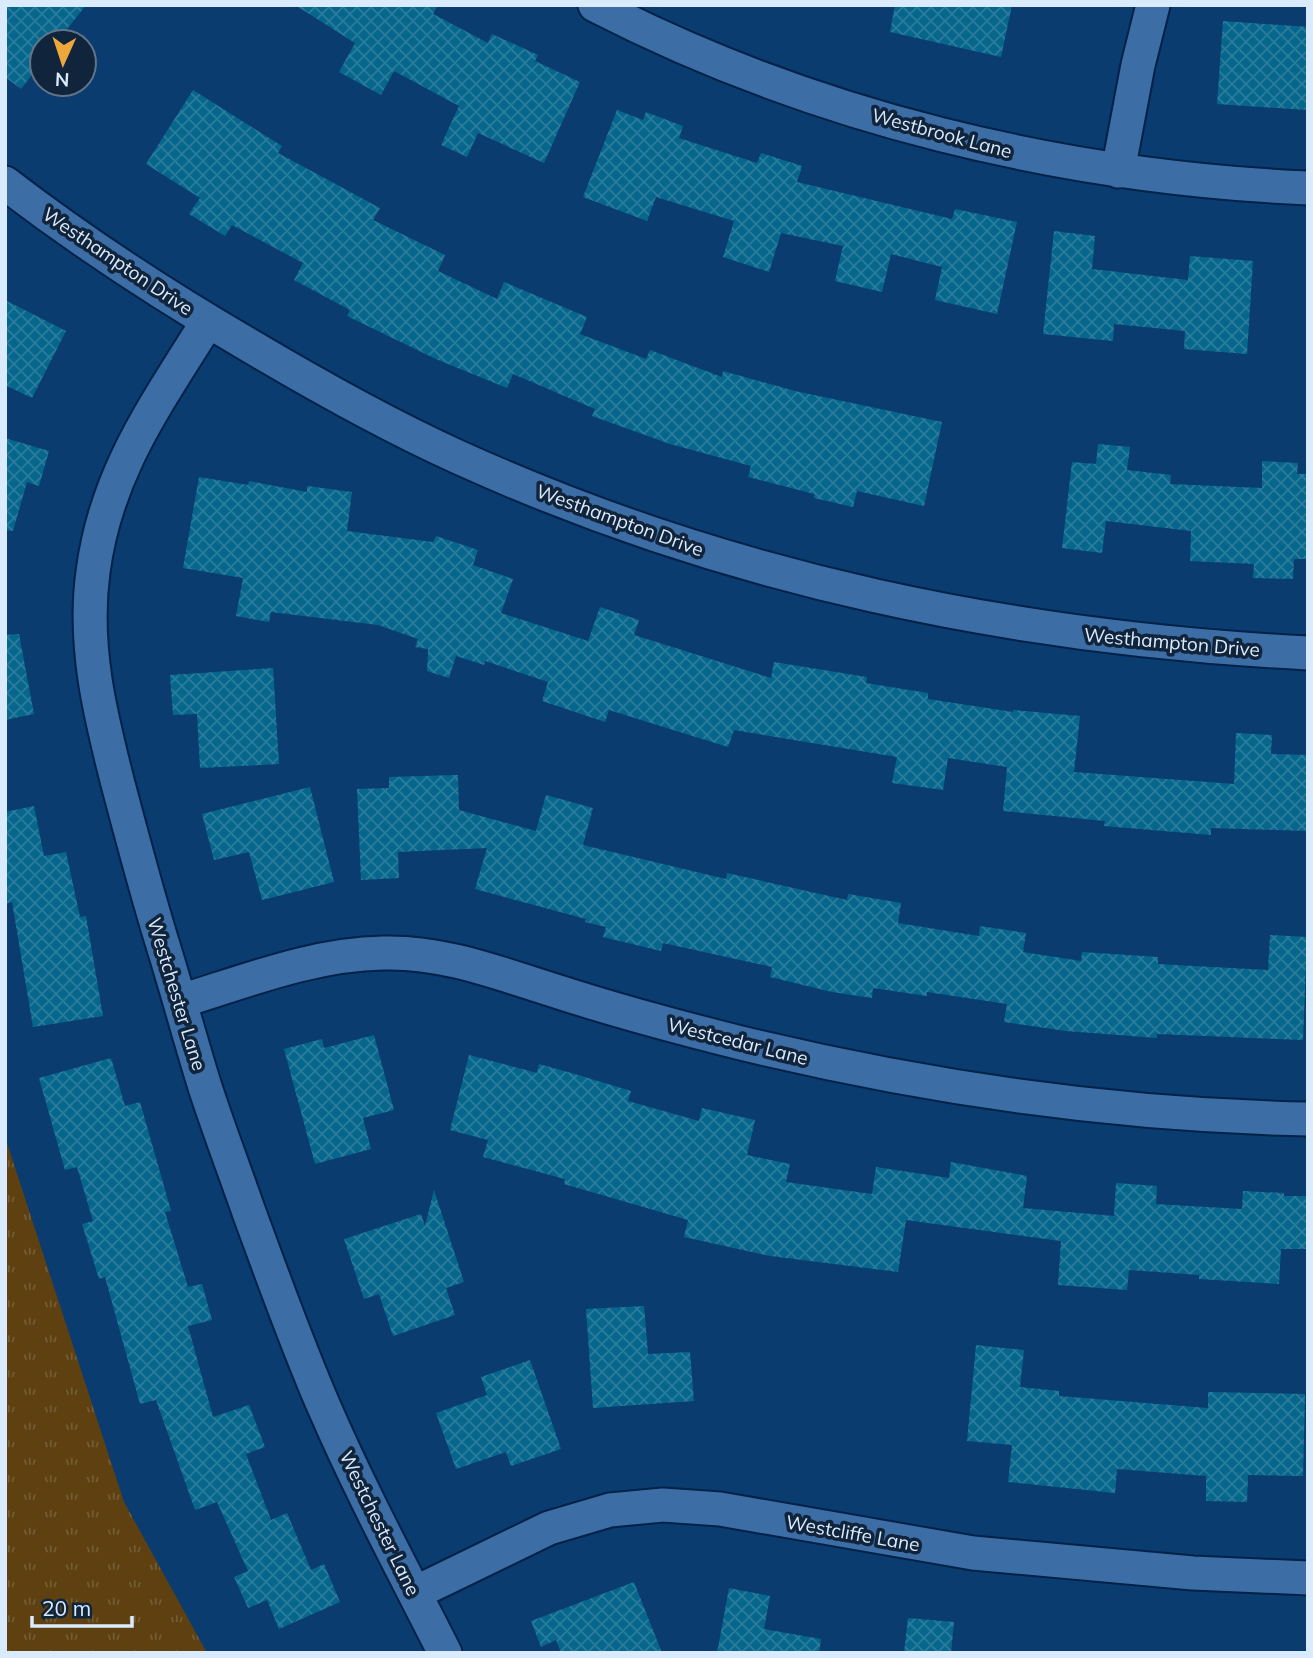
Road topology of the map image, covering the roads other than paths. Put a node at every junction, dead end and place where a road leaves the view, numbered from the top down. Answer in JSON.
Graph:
{"nodes":[{"id":1,"x":596,"y":5,"type":"edge"},
{"id":2,"x":1153,"y":5,"type":"edge"},
{"id":3,"x":1118,"y":171,"type":"junction"},
{"id":4,"x":5,"y":183,"type":"edge"},
{"id":5,"x":1308,"y":188,"type":"edge"},
{"id":6,"x":208,"y":321,"type":"junction"},
{"id":7,"x":1308,"y":653,"type":"edge"},
{"id":8,"x":181,"y":1001,"type":"junction"},
{"id":9,"x":1308,"y":1119,"type":"edge"},
{"id":10,"x":1308,"y":1578,"type":"edge"},
{"id":11,"x":415,"y":1593,"type":"junction"},
{"id":12,"x":445,"y":1653,"type":"edge"}],
"edges":[{"from":1,"to":3,"type":"street","name":"Westbrook Lane"},
{"from":2,"to":3,"type":"street"},
{"from":3,"to":5,"type":"street","name":"Westbrook Lane"},
{"from":4,"to":6,"type":"street","name":"Westhampton Drive"},
{"from":6,"to":7,"type":"street","name":"Westhampton Drive"},
{"from":6,"to":8,"type":"street","name":"Westchester Lane"},
{"from":8,"to":9,"type":"street","name":"Westcedar Lane"},
{"from":8,"to":11,"type":"street","name":"Westchester Lane"},
{"from":10,"to":11,"type":"street","name":"Westcliffe Lane"},
{"from":11,"to":12,"type":"street","name":"Westchester Lane"}]}
